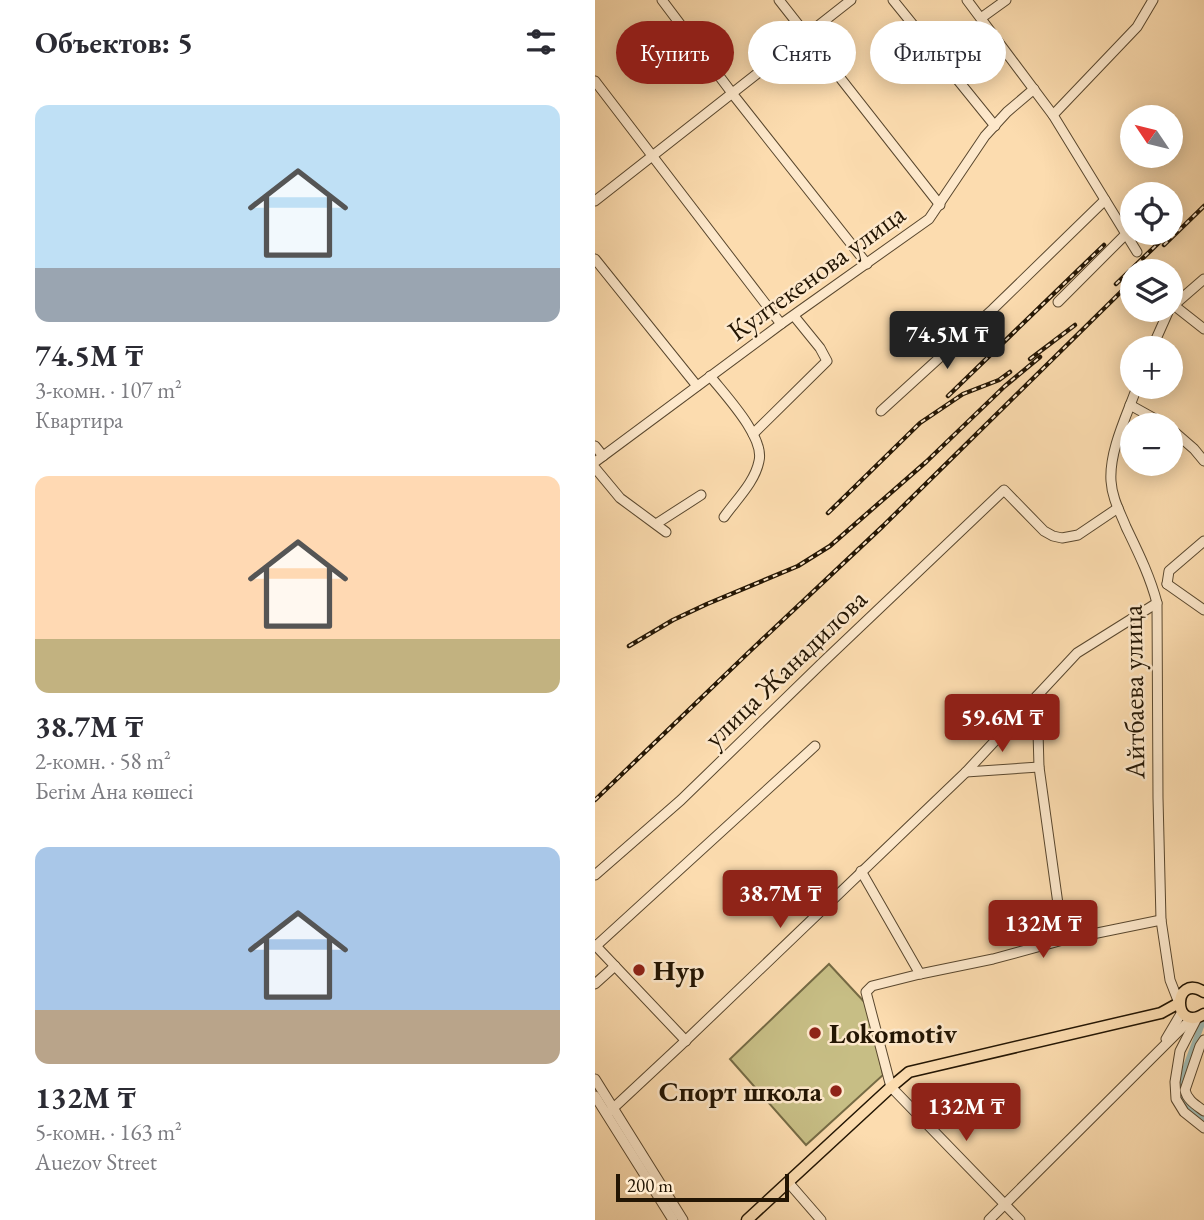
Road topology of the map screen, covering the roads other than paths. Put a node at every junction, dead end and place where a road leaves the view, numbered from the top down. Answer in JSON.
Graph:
{"nodes":[{"id":1,"x":662,"y":0,"type":"edge"},
{"id":2,"x":779,"y":0,"type":"edge"},
{"id":3,"x":851,"y":0,"type":"edge"},
{"id":4,"x":893,"y":0,"type":"edge"},
{"id":5,"x":967,"y":0,"type":"edge"},
{"id":6,"x":1006,"y":0,"type":"edge"},
{"id":7,"x":1153,"y":0,"type":"edge"},
{"id":8,"x":981,"y":18,"type":"junction"},
{"id":9,"x":795,"y":21,"type":"edge"},
{"id":10,"x":824,"y":21,"type":"edge"},
{"id":11,"x":748,"y":80,"type":"edge"},
{"id":12,"x":595,"y":81,"type":"edge"},
{"id":13,"x":845,"y":84,"type":"edge"},
{"id":14,"x":1034,"y":89,"type":"junction"},
{"id":15,"x":732,"y":93,"type":"junction"},
{"id":16,"x":1053,"y":115,"type":"junction"},
{"id":17,"x":995,"y":126,"type":"junction"},
{"id":18,"x":653,"y":156,"type":"junction"},
{"id":19,"x":1105,"y":200,"type":"junction"},
{"id":20,"x":595,"y":201,"type":"edge"},
{"id":21,"x":940,"y":205,"type":"junction"},
{"id":22,"x":1120,"y":224,"type":"edge"},
{"id":23,"x":1120,"y":240,"type":"edge"},
{"id":24,"x":1132,"y":245,"type":"edge"},
{"id":25,"x":1137,"y":253,"type":"dead end"},
{"id":26,"x":595,"y":259,"type":"edge"},
{"id":27,"x":867,"y":264,"type":"junction"},
{"id":28,"x":1204,"y":279,"type":"edge"},
{"id":29,"x":1183,"y":296,"type":"edge"},
{"id":30,"x":1058,"y":302,"type":"dead end"},
{"id":31,"x":1183,"y":314,"type":"edge"},
{"id":32,"x":794,"y":316,"type":"junction"},
{"id":33,"x":782,"y":324,"type":"junction"},
{"id":34,"x":1204,"y":329,"type":"edge"},
{"id":35,"x":710,"y":376,"type":"junction"},
{"id":36,"x":697,"y":386,"type":"junction"},
{"id":37,"x":1132,"y":399,"type":"edge"},
{"id":38,"x":1130,"y":405,"type":"junction"},
{"id":39,"x":881,"y":411,"type":"dead end"},
{"id":40,"x":1144,"y":413,"type":"edge"},
{"id":41,"x":753,"y":434,"type":"junction"},
{"id":42,"x":1183,"y":439,"type":"edge"},
{"id":43,"x":595,"y":446,"type":"edge"},
{"id":44,"x":599,"y":459,"type":"edge"},
{"id":45,"x":1204,"y":461,"type":"edge"},
{"id":46,"x":595,"y":468,"type":"edge"},
{"id":47,"x":701,"y":495,"type":"dead end"},
{"id":48,"x":1118,"y":508,"type":"junction"},
{"id":49,"x":724,"y":517,"type":"dead end"},
{"id":50,"x":656,"y":524,"type":"junction"},
{"id":51,"x":666,"y":532,"type":"dead end"},
{"id":52,"x":1204,"y":541,"type":"edge"},
{"id":53,"x":1167,"y":584,"type":"junction"},
{"id":54,"x":1154,"y":592,"type":"junction"},
{"id":55,"x":1157,"y":603,"type":"junction"},
{"id":56,"x":1204,"y":610,"type":"edge"},
{"id":57,"x":1037,"y":696,"type":"junction"},
{"id":58,"x":815,"y":746,"type":"dead end"},
{"id":59,"x":1039,"y":766,"type":"junction"},
{"id":60,"x":966,"y":772,"type":"junction"},
{"id":61,"x":861,"y":871,"type":"junction"},
{"id":62,"x":595,"y":875,"type":"edge"},
{"id":63,"x":1161,"y":919,"type":"junction"},
{"id":64,"x":1063,"y":940,"type":"junction"},
{"id":65,"x":595,"y":946,"type":"edge"},
{"id":66,"x":615,"y":966,"type":"junction"},
{"id":67,"x":1168,"y":966,"type":"junction"},
{"id":68,"x":920,"y":974,"type":"junction"},
{"id":69,"x":595,"y":984,"type":"edge"},
{"id":70,"x":1200,"y":989,"type":"edge"},
{"id":71,"x":1191,"y":1013,"type":"edge"},
{"id":72,"x":686,"y":1041,"type":"junction"},
{"id":73,"x":1204,"y":1041,"type":"edge"},
{"id":74,"x":595,"y":1079,"type":"edge"},
{"id":75,"x":891,"y":1087,"type":"junction"},
{"id":76,"x":595,"y":1096,"type":"edge"},
{"id":77,"x":1204,"y":1111,"type":"edge"},
{"id":78,"x":610,"y":1112,"type":"junction"},
{"id":79,"x":1204,"y":1128,"type":"edge"},
{"id":80,"x":788,"y":1182,"type":"junction"},
{"id":81,"x":1005,"y":1204,"type":"junction"},
{"id":82,"x":673,"y":1220,"type":"edge"},
{"id":83,"x":683,"y":1220,"type":"edge"},
{"id":84,"x":747,"y":1220,"type":"edge"},
{"id":85,"x":821,"y":1220,"type":"edge"},
{"id":86,"x":989,"y":1220,"type":"edge"},
{"id":87,"x":1020,"y":1220,"type":"edge"}],
"edges":[{"from":1,"to":15,"type":"street"},
{"from":2,"to":9,"type":"street"},
{"from":3,"to":10,"type":"street"},
{"from":4,"to":17,"type":"street"},
{"from":5,"to":8,"type":"street"},
{"from":6,"to":8,"type":"street"},
{"from":7,"to":16,"type":"street"},
{"from":8,"to":14,"type":"street"},
{"from":11,"to":15,"type":"street"},
{"from":12,"to":18,"type":"street"},
{"from":13,"to":21,"type":"street"},
{"from":14,"to":16,"type":"street"},
{"from":14,"to":17,"type":"street","name":"Култекенова улица"},
{"from":15,"to":18,"type":"street"},
{"from":15,"to":27,"type":"street"},
{"from":16,"to":19,"type":"street"},
{"from":17,"to":21,"type":"street","name":"Култекенова улица"},
{"from":18,"to":20,"type":"street"},
{"from":18,"to":33,"type":"street"},
{"from":19,"to":22,"type":"street"},
{"from":19,"to":39,"type":"street"},
{"from":21,"to":27,"type":"street","name":"Култекенова улица"},
{"from":23,"to":30,"type":"street"},
{"from":24,"to":25,"type":"street"},
{"from":26,"to":36,"type":"street"},
{"from":27,"to":32,"type":"street","name":"Култекенова улица"},
{"from":28,"to":29,"type":"street"},
{"from":31,"to":34,"type":"street"},
{"from":32,"to":33,"type":"street","name":"Култекенова улица"},
{"from":32,"to":41,"type":"street"},
{"from":33,"to":35,"type":"street","name":"Култекенова улица"},
{"from":35,"to":36,"type":"street","name":"Култекенова улица"},
{"from":35,"to":41,"type":"street"},
{"from":36,"to":44,"type":"street","name":"Култекенова улица"},
{"from":37,"to":38,"type":"street","name":"Айтбаева улица"},
{"from":38,"to":40,"type":"street"},
{"from":38,"to":48,"type":"street","name":"Айтбаева улица"},
{"from":41,"to":49,"type":"street"},
{"from":42,"to":45,"type":"street"},
{"from":43,"to":44,"type":"street"},
{"from":46,"to":50,"type":"street"},
{"from":47,"to":50,"type":"street"},
{"from":48,"to":54,"type":"street","name":"Айтбаева улица"},
{"from":48,"to":62,"type":"street","name":"улица Жанадилова"},
{"from":50,"to":51,"type":"street"},
{"from":52,"to":53,"type":"street"},
{"from":53,"to":54,"type":"street"},
{"from":53,"to":56,"type":"street"},
{"from":54,"to":55,"type":"street","name":"Айтбаева улица"},
{"from":55,"to":57,"type":"street"},
{"from":55,"to":63,"type":"street","name":"Айтбаева улица"},
{"from":57,"to":59,"type":"street"},
{"from":57,"to":60,"type":"street"},
{"from":58,"to":65,"type":"street"},
{"from":59,"to":60,"type":"street"},
{"from":59,"to":64,"type":"street"},
{"from":60,"to":61,"type":"street"},
{"from":61,"to":68,"type":"street"},
{"from":61,"to":72,"type":"street"},
{"from":63,"to":64,"type":"street"},
{"from":63,"to":67,"type":"street","name":"Айтбаева улица"},
{"from":64,"to":68,"type":"street"},
{"from":65,"to":66,"type":"street"},
{"from":66,"to":69,"type":"street"},
{"from":66,"to":72,"type":"street"},
{"from":67,"to":70,"type":"street"},
{"from":67,"to":71,"type":"street","name":"Айтбаева улица"},
{"from":68,"to":75,"type":"street"},
{"from":70,"to":71,"type":"main road"},
{"from":71,"to":75,"type":"main road"},
{"from":71,"to":79,"type":"street"},
{"from":71,"to":81,"type":"street"},
{"from":72,"to":78,"type":"street"},
{"from":73,"to":77,"type":"street"},
{"from":74,"to":78,"type":"street"},
{"from":75,"to":80,"type":"main road"},
{"from":75,"to":81,"type":"street"},
{"from":76,"to":78,"type":"street"},
{"from":78,"to":82,"type":"street"},
{"from":78,"to":83,"type":"street"},
{"from":80,"to":84,"type":"main road"},
{"from":80,"to":85,"type":"street"},
{"from":81,"to":86,"type":"street"},
{"from":81,"to":87,"type":"street"}]}
